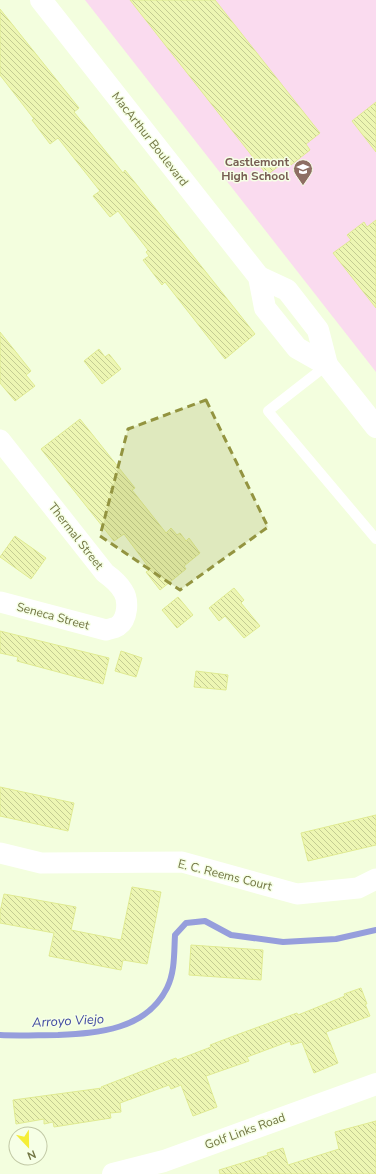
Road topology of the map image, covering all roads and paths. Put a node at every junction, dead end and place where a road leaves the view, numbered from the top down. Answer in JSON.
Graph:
{"nodes":[{"id":1,"x":41,"y":0,"type":"edge"},
{"id":2,"x":327,"y":365,"type":"junction"},
{"id":3,"x":376,"y":427,"type":"edge"},
{"id":4,"x":0,"y":440,"type":"edge"},
{"id":5,"x":376,"y":539,"type":"edge"},
{"id":6,"x":0,"y":602,"type":"edge"},
{"id":7,"x":106,"y":630,"type":"joint"},
{"id":8,"x":0,"y":853,"type":"edge"},
{"id":9,"x":376,"y":879,"type":"edge"},
{"id":10,"x":376,"y":1084,"type":"edge"},
{"id":11,"x":113,"y":1174,"type":"edge"}],
"edges":[{"from":1,"to":2,"type":"main road","name":"MacArthur Boulevard"},
{"from":2,"to":3,"type":"main road","name":"MacArthur Boulevard"},
{"from":2,"to":5,"type":"lane"},
{"from":4,"to":7,"type":"street","name":"Thermal Street"},
{"from":6,"to":7,"type":"street","name":"Seneca Street"},
{"from":8,"to":9,"type":"street","name":"E. C. Reems Court"},
{"from":10,"to":11,"type":"main road","name":"Golf Links Road"}]}
